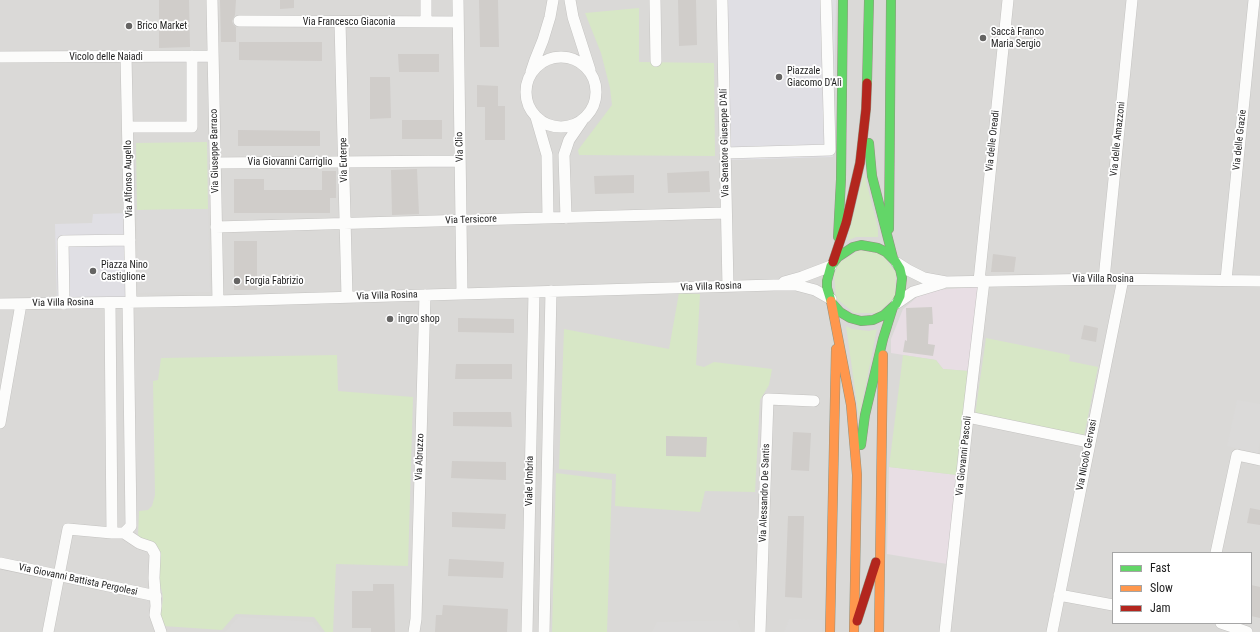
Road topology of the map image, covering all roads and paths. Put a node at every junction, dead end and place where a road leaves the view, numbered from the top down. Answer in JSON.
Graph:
{"nodes":[{"id":1,"x":212,"y":0,"type":"edge"},
{"id":2,"x":426,"y":0,"type":"edge"},
{"id":3,"x":458,"y":0,"type":"edge"},
{"id":4,"x":552,"y":0,"type":"edge"},
{"id":5,"x":570,"y":0,"type":"edge"},
{"id":6,"x":656,"y":0,"type":"edge"},
{"id":7,"x":722,"y":0,"type":"edge"},
{"id":8,"x":826,"y":0,"type":"edge"},
{"id":9,"x":843,"y":0,"type":"edge"},
{"id":10,"x":869,"y":0,"type":"edge"},
{"id":11,"x":891,"y":0,"type":"edge"},
{"id":12,"x":1008,"y":0,"type":"edge"},
{"id":13,"x":1132,"y":0,"type":"edge"},
{"id":14,"x":1254,"y":0,"type":"edge"},
{"id":15,"x":239,"y":21,"type":"dead end"},
{"id":16,"x":340,"y":22,"type":"junction"},
{"id":17,"x":426,"y":22,"type":"junction"},
{"id":18,"x":458,"y":22,"type":"junction"},
{"id":19,"x":126,"y":56,"type":"junction"},
{"id":20,"x":192,"y":56,"type":"junction"},
{"id":21,"x":213,"y":56,"type":"junction"},
{"id":22,"x":0,"y":57,"type":"edge"},
{"id":23,"x":656,"y":61,"type":"dead end"},
{"id":24,"x":531,"y":75,"type":"junction"},
{"id":25,"x":594,"y":80,"type":"junction"},
{"id":26,"x":866,"y":109,"type":"junction"},
{"id":27,"x":536,"y":117,"type":"junction"},
{"id":28,"x":582,"y":120,"type":"junction"},
{"id":29,"x":128,"y":127,"type":"junction"},
{"id":30,"x":725,"y":153,"type":"junction"},
{"id":31,"x":460,"y":161,"type":"junction"},
{"id":32,"x":344,"y":162,"type":"junction"},
{"id":33,"x":215,"y":163,"type":"junction"},
{"id":34,"x":726,"y":213,"type":"junction"},
{"id":35,"x":548,"y":218,"type":"junction"},
{"id":36,"x":566,"y":218,"type":"junction"},
{"id":37,"x":461,"y":220,"type":"junction"},
{"id":38,"x":346,"y":224,"type":"junction"},
{"id":39,"x":216,"y":227,"type":"junction"},
{"id":40,"x":130,"y":240,"type":"junction"},
{"id":41,"x":889,"y":242,"type":"junction"},
{"id":42,"x":837,"y":253,"type":"junction"},
{"id":43,"x":894,"y":260,"type":"junction"},
{"id":44,"x":832,"y":265,"type":"junction"},
{"id":45,"x":1104,"y":279,"type":"junction"},
{"id":46,"x":1123,"y":279,"type":"junction"},
{"id":47,"x":1226,"y":280,"type":"junction"},
{"id":48,"x":982,"y":281,"type":"junction"},
{"id":49,"x":1260,"y":281,"type":"edge"},
{"id":50,"x":946,"y":282,"type":"junction"},
{"id":51,"x":774,"y":285,"type":"junction"},
{"id":52,"x":728,"y":286,"type":"junction"},
{"id":53,"x":534,"y":292,"type":"junction"},
{"id":54,"x":551,"y":292,"type":"junction"},
{"id":55,"x":462,"y":294,"type":"junction"},
{"id":56,"x":425,"y":295,"type":"junction"},
{"id":57,"x":347,"y":297,"type":"junction"},
{"id":58,"x":218,"y":301,"type":"junction"},
{"id":59,"x":831,"y":301,"type":"junction"},
{"id":60,"x":130,"y":302,"type":"junction"},
{"id":61,"x":110,"y":303,"type":"junction"},
{"id":62,"x":0,"y":304,"type":"edge"},
{"id":63,"x":22,"y":304,"type":"junction"},
{"id":64,"x":64,"y":304,"type":"junction"},
{"id":65,"x":895,"y":306,"type":"junction"},
{"id":66,"x":836,"y":324,"type":"junction"},
{"id":67,"x":533,"y":330,"type":"junction"},
{"id":68,"x":550,"y":330,"type":"junction"},
{"id":69,"x":884,"y":339,"type":"junction"},
{"id":70,"x":814,"y":401,"type":"dead end"},
{"id":71,"x":968,"y":417,"type":"junction"},
{"id":72,"x":0,"y":423,"type":"edge"},
{"id":73,"x":531,"y":427,"type":"junction"},
{"id":74,"x":548,"y":427,"type":"junction"},
{"id":75,"x":1089,"y":442,"type":"junction"},
{"id":76,"x":1260,"y":460,"type":"edge"},
{"id":77,"x":857,"y":475,"type":"junction"},
{"id":78,"x":112,"y":533,"type":"junction"},
{"id":79,"x":124,"y":533,"type":"junction"},
{"id":80,"x":529,"y":536,"type":"junction"},
{"id":81,"x":546,"y":536,"type":"junction"},
{"id":82,"x":881,"y":545,"type":"junction"},
{"id":83,"x":1216,"y":552,"type":"edge"},
{"id":84,"x":0,"y":564,"type":"edge"},
{"id":85,"x":59,"y":576,"type":"junction"},
{"id":86,"x":1059,"y":595,"type":"junction"},
{"id":87,"x":156,"y":596,"type":"junction"},
{"id":88,"x":1112,"y":605,"type":"edge"},
{"id":89,"x":416,"y":619,"type":"junction"},
{"id":90,"x":1223,"y":624,"type":"edge"},
{"id":91,"x":1235,"y":630,"type":"edge"},
{"id":92,"x":48,"y":632,"type":"edge"},
{"id":93,"x":161,"y":632,"type":"edge"},
{"id":94,"x":414,"y":632,"type":"edge"},
{"id":95,"x":417,"y":632,"type":"edge"},
{"id":96,"x":527,"y":632,"type":"edge"},
{"id":97,"x":544,"y":632,"type":"edge"},
{"id":98,"x":760,"y":632,"type":"edge"},
{"id":99,"x":830,"y":632,"type":"edge"},
{"id":100,"x":854,"y":632,"type":"edge"},
{"id":101,"x":879,"y":632,"type":"edge"},
{"id":102,"x":945,"y":632,"type":"edge"},
{"id":103,"x":1052,"y":632,"type":"edge"},
{"id":104,"x":1247,"y":632,"type":"edge"}],
"edges":[{"from":1,"to":21,"type":"street","name":"Via Giuseppe Barraco"},
{"from":2,"to":17,"type":"street"},
{"from":3,"to":18,"type":"street","name":"Via Clio"},
{"from":4,"to":24,"type":"street"},
{"from":5,"to":25,"type":"street"},
{"from":6,"to":23,"type":"street"},
{"from":7,"to":30,"type":"street","name":"Via Senatore Giuseppe D'Alí"},
{"from":8,"to":30,"type":"street"},
{"from":9,"to":42,"type":"street"},
{"from":10,"to":26,"type":"street"},
{"from":11,"to":41,"type":"street"},
{"from":12,"to":48,"type":"street","name":"Via delle Oreadi"},
{"from":13,"to":45,"type":"street","name":"Via delle Amazzoni"},
{"from":14,"to":47,"type":"street","name":"Via delle Grazie"},
{"from":15,"to":16,"type":"street","name":"Via Francesco Giaconia"},
{"from":16,"to":17,"type":"street","name":"Via Francesco Giaconia"},
{"from":16,"to":32,"type":"street","name":"Via Euterpe"},
{"from":17,"to":18,"type":"street","name":"Via Francesco Giaconia"},
{"from":18,"to":31,"type":"street","name":"Via Clio"},
{"from":19,"to":20,"type":"street","name":"Vicolo delle Naiadi"},
{"from":19,"to":22,"type":"street","name":"Vicolo delle Naiadi"},
{"from":19,"to":29,"type":"street","name":"Via Alfonso Augello"},
{"from":20,"to":21,"type":"street","name":"Vicolo delle Naiadi"},
{"from":20,"to":29,"type":"street"},
{"from":21,"to":33,"type":"street","name":"Via Giuseppe Barraco"},
{"from":24,"to":25,"type":"street"},
{"from":24,"to":27,"type":"street"},
{"from":25,"to":28,"type":"street"},
{"from":26,"to":41,"type":"street"},
{"from":26,"to":42,"type":"street"},
{"from":27,"to":28,"type":"street"},
{"from":27,"to":35,"type":"street"},
{"from":28,"to":36,"type":"street"},
{"from":29,"to":40,"type":"street","name":"Via Alfonso Augello"},
{"from":30,"to":34,"type":"street","name":"Via Senatore Giuseppe D'Alí"},
{"from":31,"to":32,"type":"street","name":"Via Giovanni Carriglio"},
{"from":31,"to":37,"type":"street","name":"Via Clio"},
{"from":32,"to":33,"type":"street","name":"Via Giovanni Carriglio"},
{"from":32,"to":38,"type":"street","name":"Via Euterpe"},
{"from":33,"to":39,"type":"street","name":"Via Giuseppe Barraco"},
{"from":34,"to":36,"type":"street","name":"Via Tersicore"},
{"from":34,"to":52,"type":"street","name":"Via Senatore Giuseppe D'Alí"},
{"from":35,"to":36,"type":"street","name":"Via Tersicore"},
{"from":35,"to":37,"type":"street","name":"Via Tersicore"},
{"from":37,"to":38,"type":"street","name":"Via Tersicore"},
{"from":37,"to":55,"type":"street","name":"Via Clio"},
{"from":38,"to":39,"type":"street","name":"Via Tersicore"},
{"from":38,"to":57,"type":"street","name":"Via Euterpe"},
{"from":39,"to":58,"type":"street","name":"Via Giuseppe Barraco"},
{"from":40,"to":60,"type":"street","name":"Via Alfonso Augello"},
{"from":40,"to":64,"type":"street"},
{"from":41,"to":43,"type":"street"},
{"from":42,"to":44,"type":"street"},
{"from":43,"to":44,"type":"street"},
{"from":43,"to":50,"type":"street","name":"Via Villa Rosina"},
{"from":43,"to":65,"type":"street"},
{"from":44,"to":51,"type":"street","name":"Via Villa Rosina"},
{"from":44,"to":59,"type":"street"},
{"from":45,"to":46,"type":"street","name":"Via Villa Rosina"},
{"from":45,"to":48,"type":"street","name":"Via Villa Rosina"},
{"from":46,"to":47,"type":"street","name":"Via Villa Rosina"},
{"from":46,"to":75,"type":"street","name":"Via Nicolò Gervasi"},
{"from":47,"to":49,"type":"street","name":"Via Villa Rosina"},
{"from":48,"to":50,"type":"street","name":"Via Villa Rosina"},
{"from":48,"to":71,"type":"street","name":"Via Giovanni Pascoli"},
{"from":50,"to":65,"type":"street","name":"Via Villa Rosina"},
{"from":51,"to":52,"type":"street","name":"Via Villa Rosina"},
{"from":51,"to":59,"type":"street","name":"Via Villa Rosina"},
{"from":52,"to":54,"type":"street","name":"Via Villa Rosina"},
{"from":53,"to":54,"type":"street","name":"Via Villa Rosina"},
{"from":53,"to":55,"type":"street","name":"Via Villa Rosina"},
{"from":53,"to":67,"type":"street","name":"Viale Umbria"},
{"from":54,"to":68,"type":"street","name":"Viale Umbria"},
{"from":55,"to":56,"type":"street","name":"Via Villa Rosina"},
{"from":56,"to":57,"type":"street","name":"Via Villa Rosina"},
{"from":56,"to":89,"type":"street","name":"Via Abruzzo"},
{"from":57,"to":58,"type":"street","name":"Via Villa Rosina"},
{"from":58,"to":60,"type":"street","name":"Via Villa Rosina"},
{"from":59,"to":65,"type":"street"},
{"from":59,"to":66,"type":"street"},
{"from":60,"to":61,"type":"street","name":"Via Villa Rosina"},
{"from":60,"to":79,"type":"street","name":"Via Alfonso Augello"},
{"from":61,"to":64,"type":"street","name":"Via Villa Rosina"},
{"from":61,"to":78,"type":"street"},
{"from":62,"to":63,"type":"street","name":"Via Villa Rosina"},
{"from":63,"to":64,"type":"street","name":"Via Villa Rosina"},
{"from":63,"to":72,"type":"street"},
{"from":65,"to":69,"type":"street"},
{"from":66,"to":77,"type":"street"},
{"from":66,"to":99,"type":"street"},
{"from":67,"to":68,"type":"street"},
{"from":67,"to":73,"type":"street","name":"Viale Umbria"},
{"from":68,"to":74,"type":"street","name":"Viale Umbria"},
{"from":69,"to":77,"type":"street"},
{"from":69,"to":82,"type":"street"},
{"from":70,"to":98,"type":"street","name":"Via Alessandro De Santis"},
{"from":71,"to":75,"type":"street"},
{"from":71,"to":102,"type":"street","name":"Via Giovanni Pascoli"},
{"from":73,"to":74,"type":"street"},
{"from":73,"to":80,"type":"street","name":"Viale Umbria"},
{"from":74,"to":81,"type":"street","name":"Viale Umbria"},
{"from":75,"to":86,"type":"street","name":"Via Nicolò Gervasi"},
{"from":76,"to":83,"type":"street"},
{"from":77,"to":100,"type":"street"},
{"from":78,"to":79,"type":"street"},
{"from":78,"to":85,"type":"street"},
{"from":79,"to":87,"type":"street"},
{"from":80,"to":81,"type":"street"},
{"from":80,"to":96,"type":"street","name":"Viale Umbria"},
{"from":81,"to":97,"type":"street","name":"Viale Umbria"},
{"from":82,"to":100,"type":"street"},
{"from":82,"to":101,"type":"street"},
{"from":84,"to":85,"type":"street","name":"Via Giovanni Battista Pergolesi"},
{"from":85,"to":87,"type":"street","name":"Via Giovanni Battista Pergolesi"},
{"from":85,"to":92,"type":"street"},
{"from":86,"to":88,"type":"street"},
{"from":86,"to":103,"type":"street","name":"Via Nicolò Gervasi"},
{"from":87,"to":93,"type":"street"},
{"from":89,"to":94,"type":"street","name":"Via Abruzzo"},
{"from":89,"to":95,"type":"street","name":"Via Abruzzo"},
{"from":90,"to":91,"type":"street"},
{"from":91,"to":104,"type":"street"}]}
